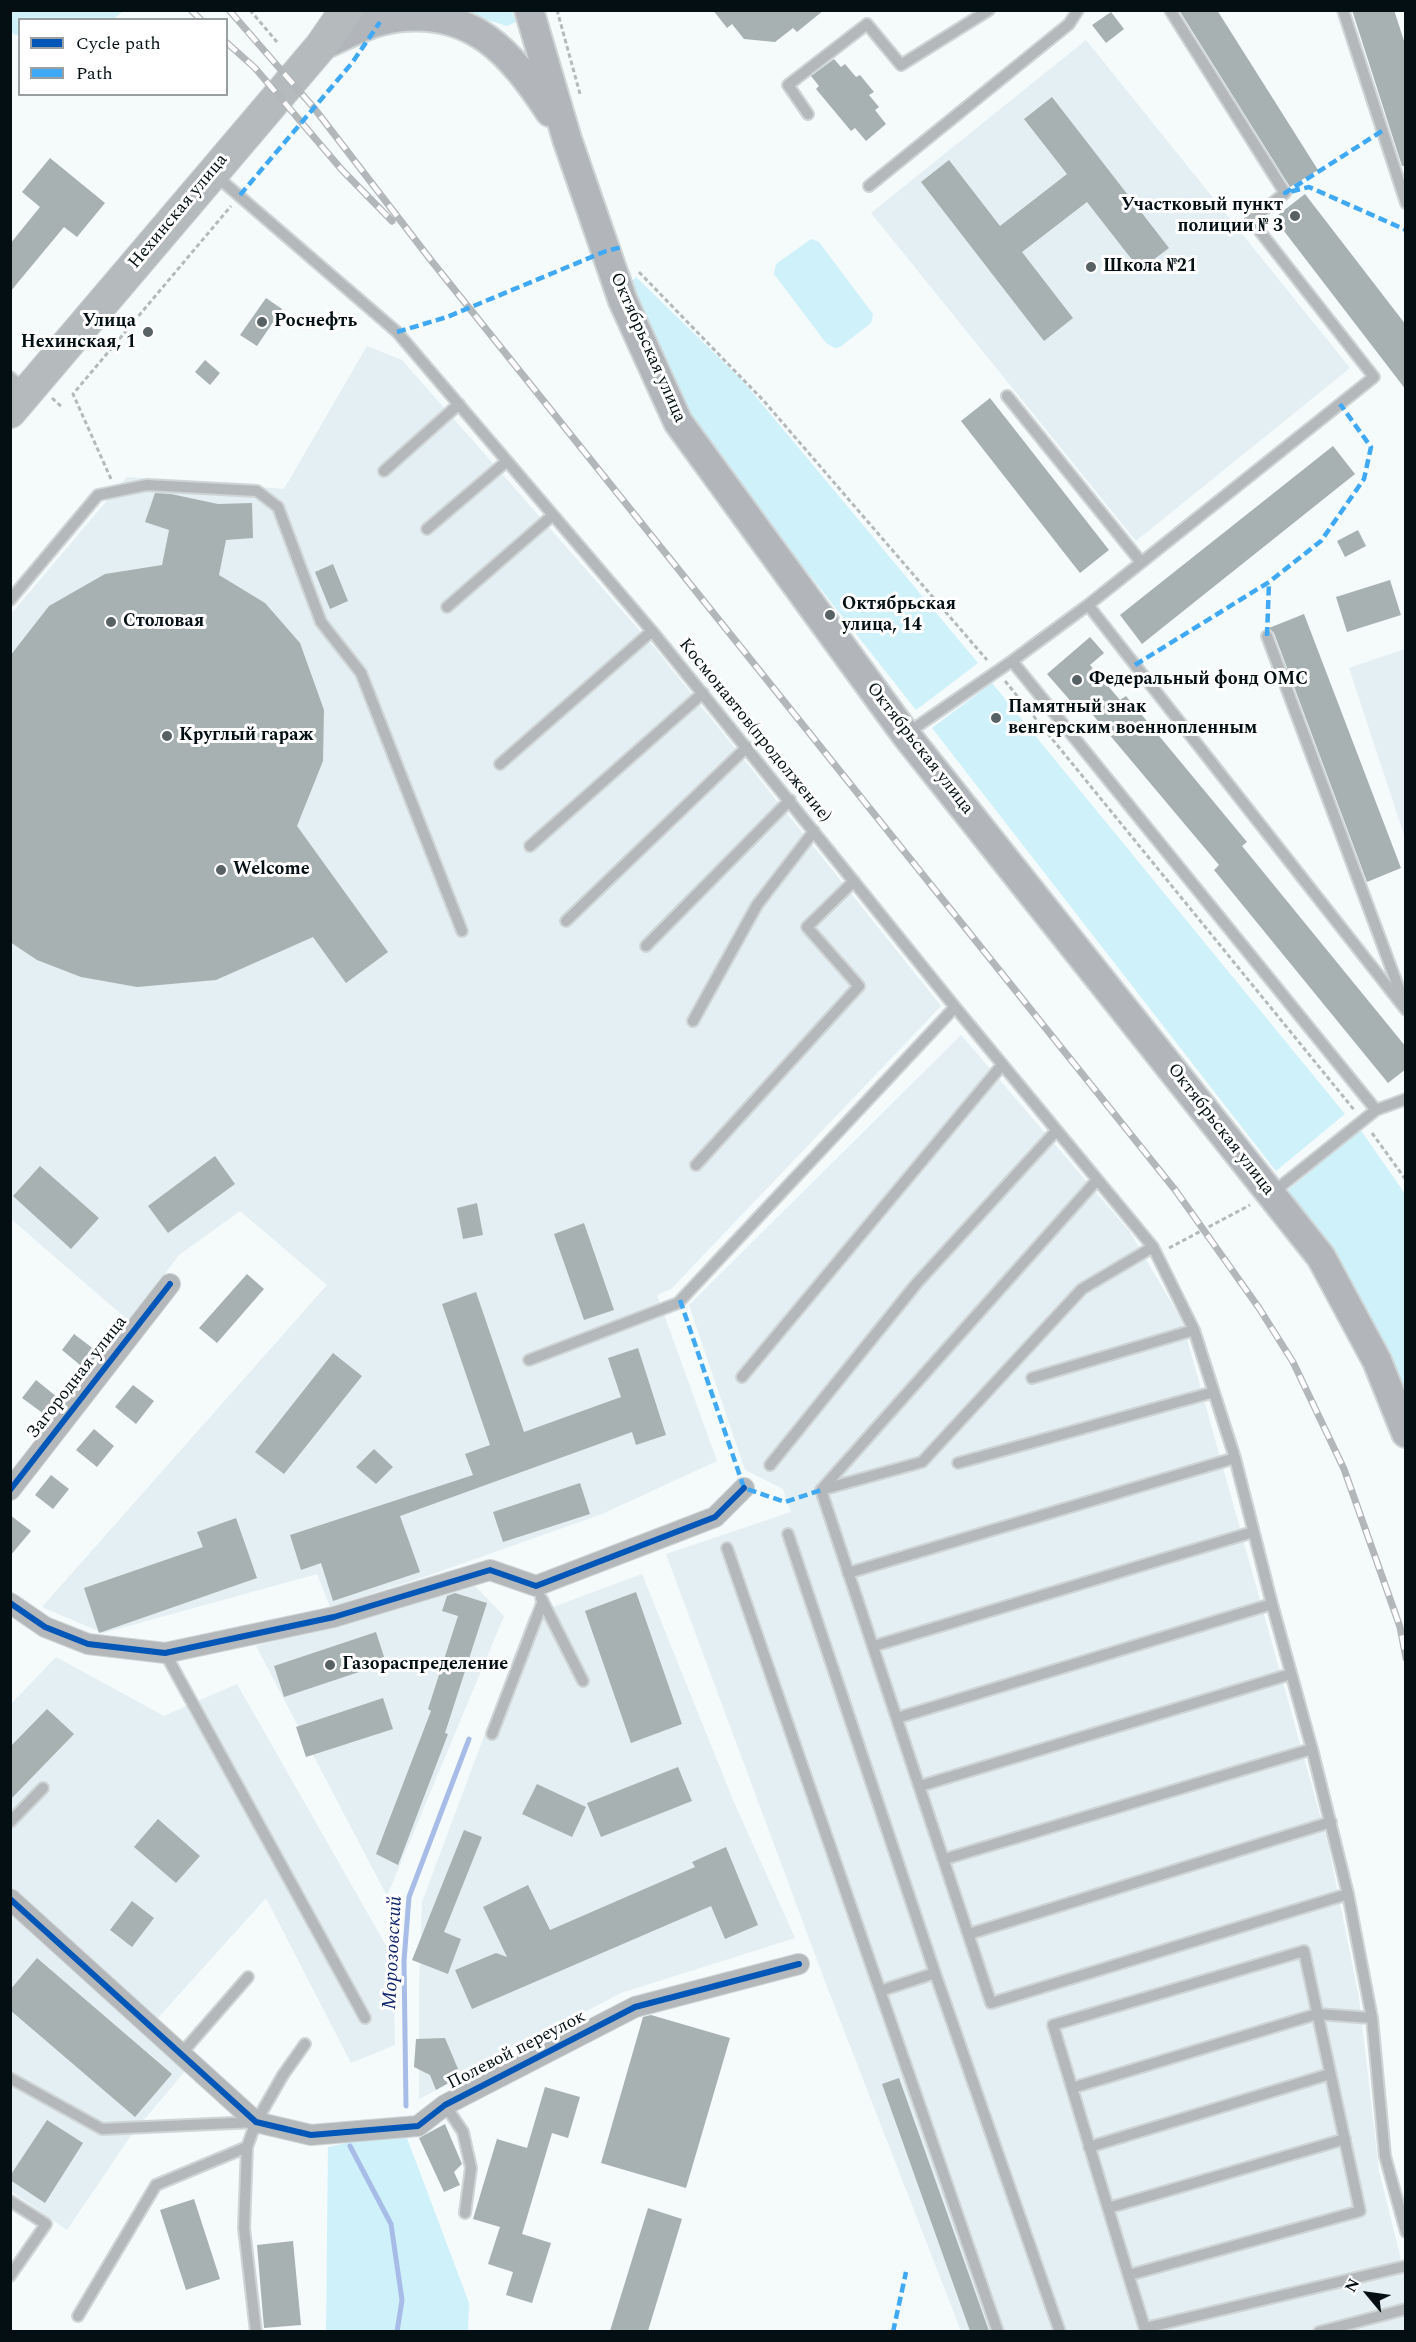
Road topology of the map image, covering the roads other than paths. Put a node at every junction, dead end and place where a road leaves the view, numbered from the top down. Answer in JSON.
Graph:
{"nodes":[{"id":1,"x":346,"y":10,"type":"edge"},
{"id":2,"x":529,"y":10,"type":"edge"},
{"id":3,"x":989,"y":10,"type":"edge"},
{"id":4,"x":1078,"y":10,"type":"edge"},
{"id":5,"x":1170,"y":10,"type":"edge"},
{"id":6,"x":1343,"y":10,"type":"edge"},
{"id":7,"x":321,"y":46,"type":"junction"},
{"id":8,"x":808,"y":114,"type":"dead end"},
{"id":9,"x":567,"y":139,"type":"junction"},
{"id":10,"x":213,"y":172,"type":"junction"},
{"id":11,"x":869,"y":186,"type":"dead end"},
{"id":12,"x":1406,"y":203,"type":"edge"},
{"id":13,"x":16,"y":394,"type":"edge"},
{"id":14,"x":1007,"y":396,"type":"dead end"},
{"id":15,"x":459,"y":405,"type":"junction"},
{"id":16,"x":507,"y":461,"type":"junction"},
{"id":17,"x":384,"y":471,"type":"dead end"},
{"id":18,"x":553,"y":515,"type":"junction"},
{"id":19,"x":427,"y":529,"type":"dead end"},
{"id":20,"x":1141,"y":562,"type":"junction"},
{"id":21,"x":10,"y":600,"type":"edge"},
{"id":22,"x":1088,"y":605,"type":"junction"},
{"id":23,"x":447,"y":607,"type":"dead end"},
{"id":24,"x":652,"y":631,"type":"junction"},
{"id":25,"x":1267,"y":636,"type":"dead end"},
{"id":26,"x":1012,"y":661,"type":"junction"},
{"id":27,"x":703,"y":693,"type":"junction"},
{"id":28,"x":906,"y":735,"type":"junction"},
{"id":29,"x":747,"y":747,"type":"junction"},
{"id":30,"x":500,"y":764,"type":"dead end"},
{"id":31,"x":790,"y":800,"type":"junction"},
{"id":32,"x":814,"y":831,"type":"junction"},
{"id":33,"x":530,"y":846,"type":"dead end"},
{"id":34,"x":854,"y":881,"type":"junction"},
{"id":35,"x":566,"y":921,"type":"dead end"},
{"id":36,"x":462,"y":931,"type":"dead end"},
{"id":37,"x":646,"y":946,"type":"dead end"},
{"id":38,"x":1406,"y":1005,"type":"edge"},
{"id":39,"x":955,"y":1007,"type":"junction"},
{"id":40,"x":1406,"y":1010,"type":"edge"},
{"id":41,"x":693,"y":1021,"type":"dead end"},
{"id":42,"x":1002,"y":1065,"type":"junction"},
{"id":43,"x":1406,"y":1099,"type":"edge"},
{"id":44,"x":1376,"y":1110,"type":"junction"},
{"id":45,"x":1056,"y":1131,"type":"junction"},
{"id":46,"x":696,"y":1165,"type":"dead end"},
{"id":47,"x":1097,"y":1180,"type":"junction"},
{"id":48,"x":1271,"y":1194,"type":"junction"},
{"id":49,"x":1155,"y":1251,"type":"junction"},
{"id":50,"x":170,"y":1284,"type":"dead end"},
{"id":51,"x":1194,"y":1330,"type":"junction"},
{"id":52,"x":529,"y":1360,"type":"dead end"},
{"id":53,"x":742,"y":1377,"type":"dead end"},
{"id":54,"x":1032,"y":1378,"type":"dead end"},
{"id":55,"x":1214,"y":1392,"type":"junction"},
{"id":56,"x":1406,"y":1433,"type":"edge"},
{"id":57,"x":1235,"y":1458,"type":"junction"},
{"id":58,"x":958,"y":1463,"type":"dead end"},
{"id":59,"x":770,"y":1466,"type":"dead end"},
{"id":60,"x":744,"y":1488,"type":"dead end"},
{"id":61,"x":10,"y":1490,"type":"edge"},
{"id":62,"x":821,"y":1490,"type":"junction"},
{"id":63,"x":1253,"y":1532,"type":"junction"},
{"id":64,"x":788,"y":1534,"type":"dead end"},
{"id":65,"x":727,"y":1548,"type":"dead end"},
{"id":66,"x":848,"y":1573,"type":"junction"},
{"id":67,"x":539,"y":1594,"type":"junction"},
{"id":68,"x":10,"y":1604,"type":"edge"},
{"id":69,"x":1272,"y":1604,"type":"junction"},
{"id":70,"x":874,"y":1646,"type":"junction"},
{"id":71,"x":165,"y":1653,"type":"junction"},
{"id":72,"x":1291,"y":1674,"type":"junction"},
{"id":73,"x":583,"y":1681,"type":"dead end"},
{"id":74,"x":897,"y":1718,"type":"junction"},
{"id":75,"x":492,"y":1734,"type":"dead end"},
{"id":76,"x":1312,"y":1749,"type":"junction"},
{"id":77,"x":920,"y":1786,"type":"junction"},
{"id":78,"x":43,"y":1788,"type":"dead end"},
{"id":79,"x":10,"y":1821,"type":"edge"},
{"id":80,"x":1331,"y":1822,"type":"junction"},
{"id":81,"x":945,"y":1859,"type":"junction"},
{"id":82,"x":1348,"y":1894,"type":"junction"},
{"id":83,"x":10,"y":1899,"type":"edge"},
{"id":84,"x":969,"y":1934,"type":"junction"},
{"id":85,"x":800,"y":1964,"type":"dead end"},
{"id":86,"x":934,"y":1973,"type":"junction"},
{"id":87,"x":248,"y":1977,"type":"dead end"},
{"id":88,"x":880,"y":1991,"type":"junction"},
{"id":89,"x":1317,"y":2014,"type":"junction"},
{"id":90,"x":365,"y":2018,"type":"dead end"},
{"id":91,"x":1371,"y":2018,"type":"junction"},
{"id":92,"x":305,"y":2044,"type":"dead end"},
{"id":93,"x":181,"y":2054,"type":"junction"},
{"id":94,"x":1330,"y":2074,"type":"junction"},
{"id":95,"x":10,"y":2078,"type":"edge"},
{"id":96,"x":1072,"y":2088,"type":"junction"},
{"id":97,"x":445,"y":2105,"type":"junction"},
{"id":98,"x":256,"y":2122,"type":"junction"},
{"id":99,"x":1345,"y":2139,"type":"junction"},
{"id":100,"x":247,"y":2147,"type":"junction"},
{"id":101,"x":1089,"y":2147,"type":"junction"},
{"id":102,"x":10,"y":2200,"type":"edge"},
{"id":103,"x":1108,"y":2208,"type":"junction"},
{"id":104,"x":465,"y":2213,"type":"dead end"},
{"id":105,"x":1406,"y":2232,"type":"edge"},
{"id":106,"x":1406,"y":2266,"type":"edge"},
{"id":107,"x":1129,"y":2275,"type":"junction"},
{"id":108,"x":10,"y":2276,"type":"edge"},
{"id":109,"x":1406,"y":2309,"type":"edge"},
{"id":110,"x":78,"y":2316,"type":"dead end"},
{"id":111,"x":1146,"y":2330,"type":"edge"},
{"id":112,"x":255,"y":2331,"type":"edge"},
{"id":113,"x":998,"y":2331,"type":"edge"},
{"id":114,"x":1060,"y":2331,"type":"edge"},
{"id":115,"x":1319,"y":2331,"type":"edge"}],
"edges":[{"from":1,"to":7,"type":"main road","name":"Нехинская улица"},
{"from":2,"to":9,"type":"main road","name":"Октябрьская улица"},
{"from":3,"to":8,"type":"lane"},
{"from":4,"to":11,"type":"lane"},
{"from":5,"to":20,"type":"lane"},
{"from":6,"to":12,"type":"lane"},
{"from":7,"to":9,"type":"main road"},
{"from":7,"to":10,"type":"main road","name":"Нехинская улица"},
{"from":9,"to":28,"type":"main road","name":"Октябрьская улица"},
{"from":10,"to":13,"type":"main road","name":"Нехинская улица"},
{"from":10,"to":15,"type":"lane","name":"Космонавтов(продолжение)"},
{"from":14,"to":20,"type":"lane"},
{"from":15,"to":16,"type":"lane","name":"Космонавтов(продолжение)"},
{"from":15,"to":17,"type":"lane"},
{"from":16,"to":18,"type":"lane","name":"Космонавтов(продолжение)"},
{"from":16,"to":19,"type":"lane"},
{"from":18,"to":23,"type":"lane"},
{"from":18,"to":24,"type":"lane","name":"Космонавтов(продолжение)"},
{"from":20,"to":22,"type":"lane"},
{"from":21,"to":36,"type":"lane"},
{"from":22,"to":26,"type":"lane"},
{"from":22,"to":40,"type":"lane"},
{"from":24,"to":27,"type":"lane","name":"Космонавтов(продолжение)"},
{"from":24,"to":30,"type":"lane"},
{"from":25,"to":38,"type":"lane"},
{"from":26,"to":28,"type":"lane"},
{"from":26,"to":44,"type":"lane"},
{"from":27,"to":29,"type":"lane","name":"Космонавтов(продолжение)"},
{"from":27,"to":33,"type":"lane"},
{"from":28,"to":48,"type":"main road","name":"Октябрьская улица"},
{"from":29,"to":31,"type":"lane","name":"Космонавтов(продолжение)"},
{"from":29,"to":35,"type":"lane"},
{"from":31,"to":32,"type":"lane","name":"Космонавтов(продолжение)"},
{"from":31,"to":37,"type":"lane"},
{"from":32,"to":34,"type":"lane","name":"Космонавтов(продолжение)"},
{"from":32,"to":41,"type":"lane"},
{"from":34,"to":39,"type":"lane","name":"Космонавтов(продолжение)"},
{"from":34,"to":46,"type":"lane"},
{"from":39,"to":42,"type":"lane","name":"Космонавтов(продолжение)"},
{"from":39,"to":52,"type":"lane"},
{"from":42,"to":45,"type":"lane","name":"Космонавтов(продолжение)"},
{"from":42,"to":53,"type":"lane"},
{"from":43,"to":44,"type":"lane"},
{"from":44,"to":48,"type":"lane"},
{"from":45,"to":47,"type":"lane","name":"Космонавтов(продолжение)"},
{"from":45,"to":59,"type":"lane"},
{"from":47,"to":49,"type":"lane","name":"Космонавтов(продолжение)"},
{"from":47,"to":62,"type":"lane"},
{"from":48,"to":56,"type":"main road","name":"Октябрьская улица"},
{"from":49,"to":51,"type":"lane","name":"Космонавтов(продолжение)"},
{"from":49,"to":62,"type":"lane"},
{"from":50,"to":61,"type":"street","name":"Загородная улица"},
{"from":51,"to":54,"type":"lane"},
{"from":51,"to":55,"type":"lane","name":"Космонавтов(продолжение)"},
{"from":55,"to":57,"type":"lane","name":"Космонавтов(продолжение)"},
{"from":55,"to":58,"type":"lane"},
{"from":57,"to":63,"type":"lane","name":"Космонавтов(продолжение)"},
{"from":57,"to":66,"type":"lane"},
{"from":60,"to":67,"type":"street"},
{"from":62,"to":66,"type":"lane"},
{"from":63,"to":69,"type":"lane","name":"Космонавтов(продолжение)"},
{"from":63,"to":70,"type":"lane"},
{"from":64,"to":86,"type":"lane"},
{"from":65,"to":88,"type":"lane"},
{"from":66,"to":70,"type":"lane"},
{"from":67,"to":71,"type":"street"},
{"from":67,"to":73,"type":"lane"},
{"from":67,"to":75,"type":"lane"},
{"from":68,"to":71,"type":"street"},
{"from":69,"to":72,"type":"lane","name":"Космонавтов(продолжение)"},
{"from":69,"to":74,"type":"lane"},
{"from":70,"to":74,"type":"lane"},
{"from":71,"to":90,"type":"lane"},
{"from":72,"to":76,"type":"lane","name":"Космонавтов(продолжение)"},
{"from":72,"to":77,"type":"lane"},
{"from":74,"to":77,"type":"lane"},
{"from":76,"to":80,"type":"lane","name":"Космонавтов(продолжение)"},
{"from":76,"to":81,"type":"lane"},
{"from":77,"to":81,"type":"lane"},
{"from":78,"to":79,"type":"lane"},
{"from":80,"to":82,"type":"lane","name":"Космонавтов(продолжение)"},
{"from":80,"to":84,"type":"lane"},
{"from":81,"to":84,"type":"lane"},
{"from":82,"to":84,"type":"lane"},
{"from":82,"to":91,"type":"lane","name":"Космонавтов(продолжение)"},
{"from":83,"to":93,"type":"street","name":"Полевой переулок"},
{"from":85,"to":97,"type":"street","name":"Полевой переулок"},
{"from":86,"to":88,"type":"lane"},
{"from":86,"to":114,"type":"lane"},
{"from":87,"to":93,"type":"lane"},
{"from":88,"to":113,"type":"lane"},
{"from":89,"to":91,"type":"lane"},
{"from":89,"to":94,"type":"lane"},
{"from":89,"to":96,"type":"lane"},
{"from":89,"to":96,"type":"lane"},
{"from":91,"to":105,"type":"lane","name":"Космонавтов(продолжение)"},
{"from":92,"to":98,"type":"lane"},
{"from":93,"to":98,"type":"street","name":"Полевой переулок"},
{"from":94,"to":99,"type":"lane"},
{"from":94,"to":101,"type":"lane"},
{"from":95,"to":98,"type":"lane"},
{"from":96,"to":101,"type":"lane"},
{"from":97,"to":98,"type":"street","name":"Полевой переулок"},
{"from":97,"to":104,"type":"lane"},
{"from":98,"to":100,"type":"lane"},
{"from":99,"to":103,"type":"lane"},
{"from":99,"to":107,"type":"lane"},
{"from":100,"to":110,"type":"lane"},
{"from":100,"to":112,"type":"lane"},
{"from":101,"to":103,"type":"lane"},
{"from":102,"to":108,"type":"lane"},
{"from":103,"to":107,"type":"lane"},
{"from":106,"to":111,"type":"lane"},
{"from":107,"to":111,"type":"lane"},
{"from":109,"to":115,"type":"lane"}]}
